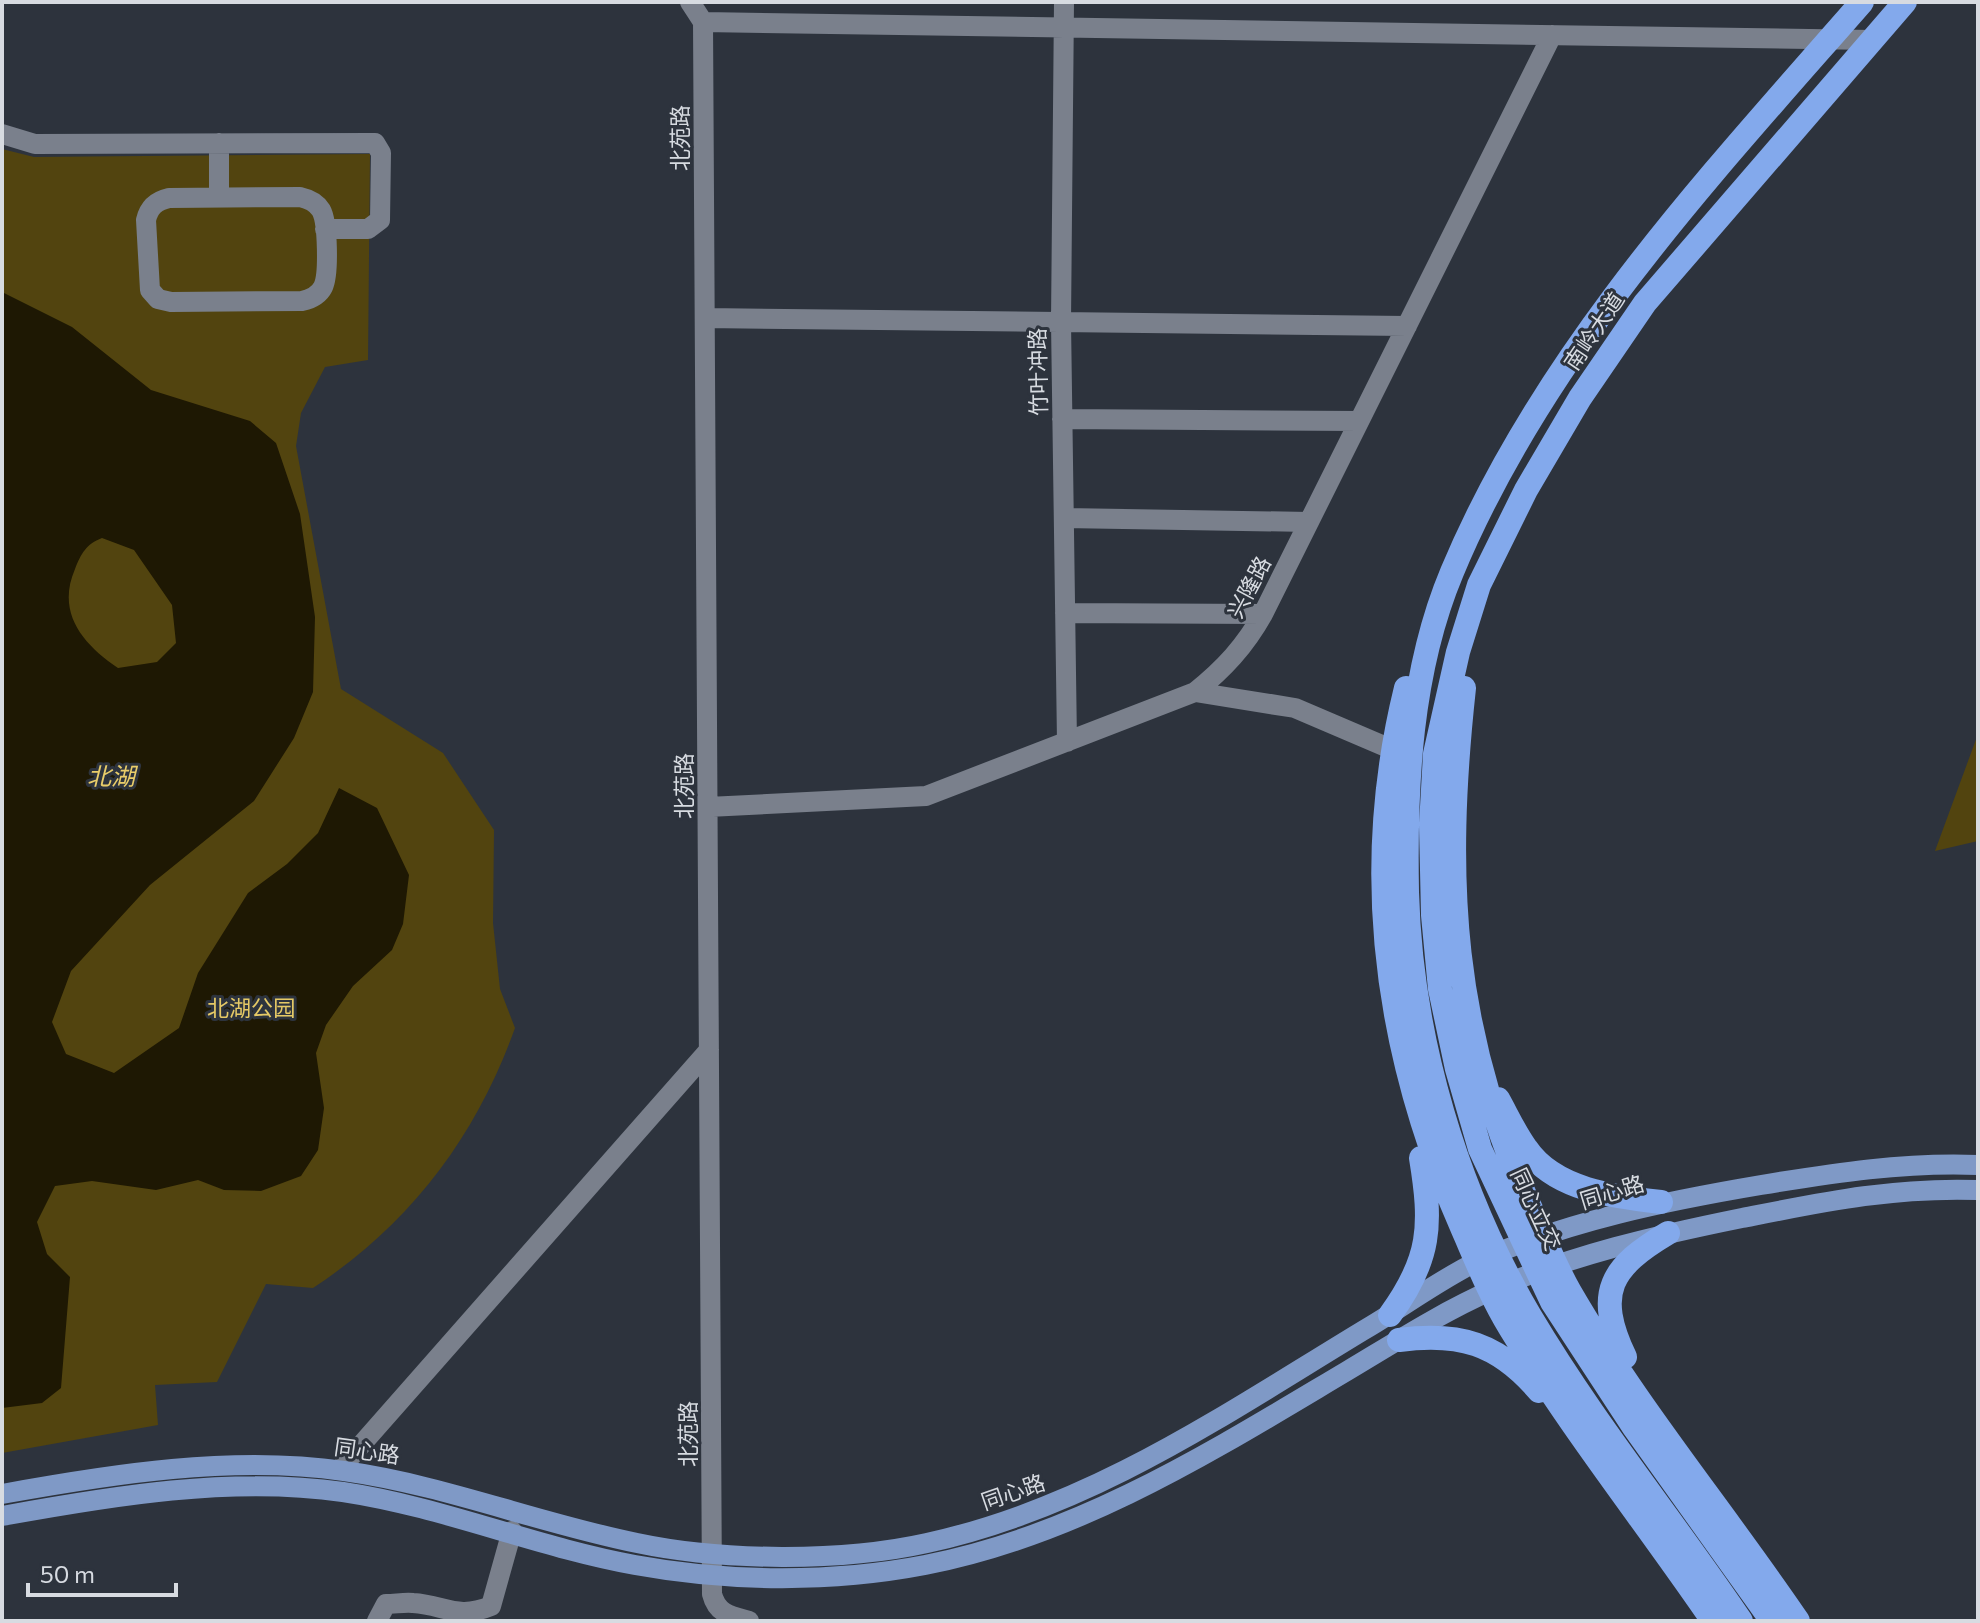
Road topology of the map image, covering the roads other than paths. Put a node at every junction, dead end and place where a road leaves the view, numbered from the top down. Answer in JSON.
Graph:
{"nodes":[{"id":1,"x":690,"y":2,"type":"edge"},
{"id":2,"x":1064,"y":2,"type":"edge"},
{"id":3,"x":1862,"y":2,"type":"edge"},
{"id":4,"x":1905,"y":2,"type":"edge"},
{"id":5,"x":703,"y":22,"type":"junction"},
{"id":6,"x":1064,"y":28,"type":"junction"},
{"id":7,"x":1552,"y":35,"type":"junction"},
{"id":8,"x":1829,"y":39,"type":"junction"},
{"id":9,"x":1872,"y":40,"type":"junction"},
{"id":10,"x":2,"y":134,"type":"edge"},
{"id":11,"x":219,"y":143,"type":"junction"},
{"id":12,"x":219,"y":197,"type":"junction"},
{"id":13,"x":325,"y":229,"type":"junction"},
{"id":14,"x":705,"y":318,"type":"junction"},
{"id":15,"x":1061,"y":322,"type":"junction"},
{"id":16,"x":1407,"y":326,"type":"junction"},
{"id":17,"x":1062,"y":419,"type":"junction"},
{"id":18,"x":1359,"y":421,"type":"junction"},
{"id":19,"x":1064,"y":518,"type":"junction"},
{"id":20,"x":1309,"y":522,"type":"junction"},
{"id":21,"x":1479,"y":585,"type":"junction"},
{"id":22,"x":1065,"y":613,"type":"junction"},
{"id":23,"x":1263,"y":614,"type":"junction"},
{"id":24,"x":1195,"y":692,"type":"junction"},
{"id":25,"x":1067,"y":742,"type":"junction"},
{"id":26,"x":1400,"y":751,"type":"junction"},
{"id":27,"x":1435,"y":754,"type":"joint"},
{"id":28,"x":708,"y":807,"type":"junction"},
{"id":29,"x":709,"y":1050,"type":"junction"},
{"id":30,"x":1478,"y":1063,"type":"junction"},
{"id":31,"x":1409,"y":1080,"type":"junction"},
{"id":32,"x":1978,"y":1165,"type":"edge"},
{"id":33,"x":1978,"y":1190,"type":"edge"},
{"id":34,"x":1661,"y":1202,"type":"junction"},
{"id":35,"x":1668,"y":1233,"type":"junction"},
{"id":36,"x":1544,"y":1237,"type":"junction"},
{"id":37,"x":1477,"y":1262,"type":"junction"},
{"id":38,"x":1558,"y":1266,"type":"junction"},
{"id":39,"x":1491,"y":1290,"type":"junction"},
{"id":40,"x":1390,"y":1315,"type":"junction"},
{"id":41,"x":1399,"y":1340,"type":"junction"},
{"id":42,"x":1651,"y":1413,"type":"junction"},
{"id":43,"x":1593,"y":1454,"type":"junction"},
{"id":44,"x":339,"y":1470,"type":"junction"},
{"id":45,"x":2,"y":1494,"type":"edge"},
{"id":46,"x":2,"y":1516,"type":"edge"},
{"id":47,"x":512,"y":1531,"type":"junction"},
{"id":48,"x":713,"y":1563,"type":"junction"},
{"id":49,"x":377,"y":1621,"type":"edge"},
{"id":50,"x":749,"y":1621,"type":"edge"},
{"id":51,"x":1713,"y":1621,"type":"edge"},
{"id":52,"x":1741,"y":1621,"type":"edge"},
{"id":53,"x":1772,"y":1621,"type":"edge"},
{"id":54,"x":1798,"y":1621,"type":"edge"}],
"edges":[{"from":1,"to":5,"type":"street"},
{"from":2,"to":6,"type":"street","name":"竹叶冲路"},
{"from":3,"to":8,"type":"highway","name":"南岭大道"},
{"from":4,"to":9,"type":"highway","name":"南岭大道"},
{"from":5,"to":6,"type":"street"},
{"from":5,"to":14,"type":"street","name":"北苑路"},
{"from":6,"to":7,"type":"street"},
{"from":6,"to":15,"type":"street","name":"竹叶冲路"},
{"from":7,"to":8,"type":"street"},
{"from":7,"to":16,"type":"street","name":"兴隆路"},
{"from":8,"to":9,"type":"street"},
{"from":8,"to":26,"type":"highway","name":"南岭大道"},
{"from":9,"to":21,"type":"highway","name":"南岭大道"},
{"from":10,"to":11,"type":"street"},
{"from":11,"to":12,"type":"street"},
{"from":11,"to":13,"type":"street"},
{"from":12,"to":13,"type":"street"},
{"from":12,"to":13,"type":"street"},
{"from":14,"to":15,"type":"street"},
{"from":14,"to":28,"type":"street","name":"北苑路"},
{"from":15,"to":16,"type":"street"},
{"from":15,"to":17,"type":"street","name":"竹叶冲路"},
{"from":16,"to":18,"type":"street","name":"兴隆路"},
{"from":17,"to":18,"type":"street"},
{"from":17,"to":19,"type":"street","name":"竹叶冲路"},
{"from":18,"to":20,"type":"street","name":"兴隆路"},
{"from":19,"to":20,"type":"street"},
{"from":19,"to":22,"type":"street","name":"竹叶冲路"},
{"from":20,"to":23,"type":"street","name":"兴隆路"},
{"from":21,"to":27,"type":"highway","name":"南岭大道"},
{"from":21,"to":30,"type":"highway"},
{"from":22,"to":23,"type":"street"},
{"from":22,"to":25,"type":"street","name":"竹叶冲路"},
{"from":23,"to":24,"type":"street","name":"兴隆路"},
{"from":24,"to":25,"type":"street","name":"兴隆路"},
{"from":24,"to":26,"type":"street"},
{"from":25,"to":28,"type":"street","name":"兴隆路"},
{"from":26,"to":31,"type":"highway"},
{"from":26,"to":52,"type":"highway"},
{"from":27,"to":53,"type":"highway","name":"同心立交"},
{"from":28,"to":29,"type":"street","name":"北苑路"},
{"from":29,"to":44,"type":"street"},
{"from":29,"to":48,"type":"street","name":"北苑路"},
{"from":30,"to":34,"type":"highway"},
{"from":30,"to":36,"type":"highway"},
{"from":31,"to":37,"type":"highway"},
{"from":31,"to":40,"type":"highway"},
{"from":32,"to":34,"type":"main road","name":"同心路"},
{"from":33,"to":35,"type":"main road","name":"同心路"},
{"from":34,"to":36,"type":"main road","name":"同心路"},
{"from":35,"to":38,"type":"main road","name":"同心路"},
{"from":35,"to":42,"type":"highway"},
{"from":36,"to":37,"type":"main road","name":"同心路"},
{"from":36,"to":38,"type":"highway"},
{"from":37,"to":39,"type":"highway"},
{"from":37,"to":40,"type":"main road","name":"同心路"},
{"from":38,"to":39,"type":"main road","name":"同心路"},
{"from":38,"to":42,"type":"highway"},
{"from":39,"to":41,"type":"main road","name":"同心路"},
{"from":39,"to":43,"type":"highway"},
{"from":40,"to":48,"type":"main road","name":"同心路"},
{"from":41,"to":43,"type":"highway"},
{"from":41,"to":48,"type":"main road","name":"同心路"},
{"from":42,"to":54,"type":"highway"},
{"from":43,"to":51,"type":"highway"},
{"from":44,"to":45,"type":"main road","name":"同心路"},
{"from":44,"to":48,"type":"main road","name":"同心路"},
{"from":46,"to":47,"type":"main road","name":"同心路"},
{"from":47,"to":48,"type":"main road","name":"同心路"},
{"from":47,"to":49,"type":"street"},
{"from":48,"to":50,"type":"street","name":"北苑路"}]}
